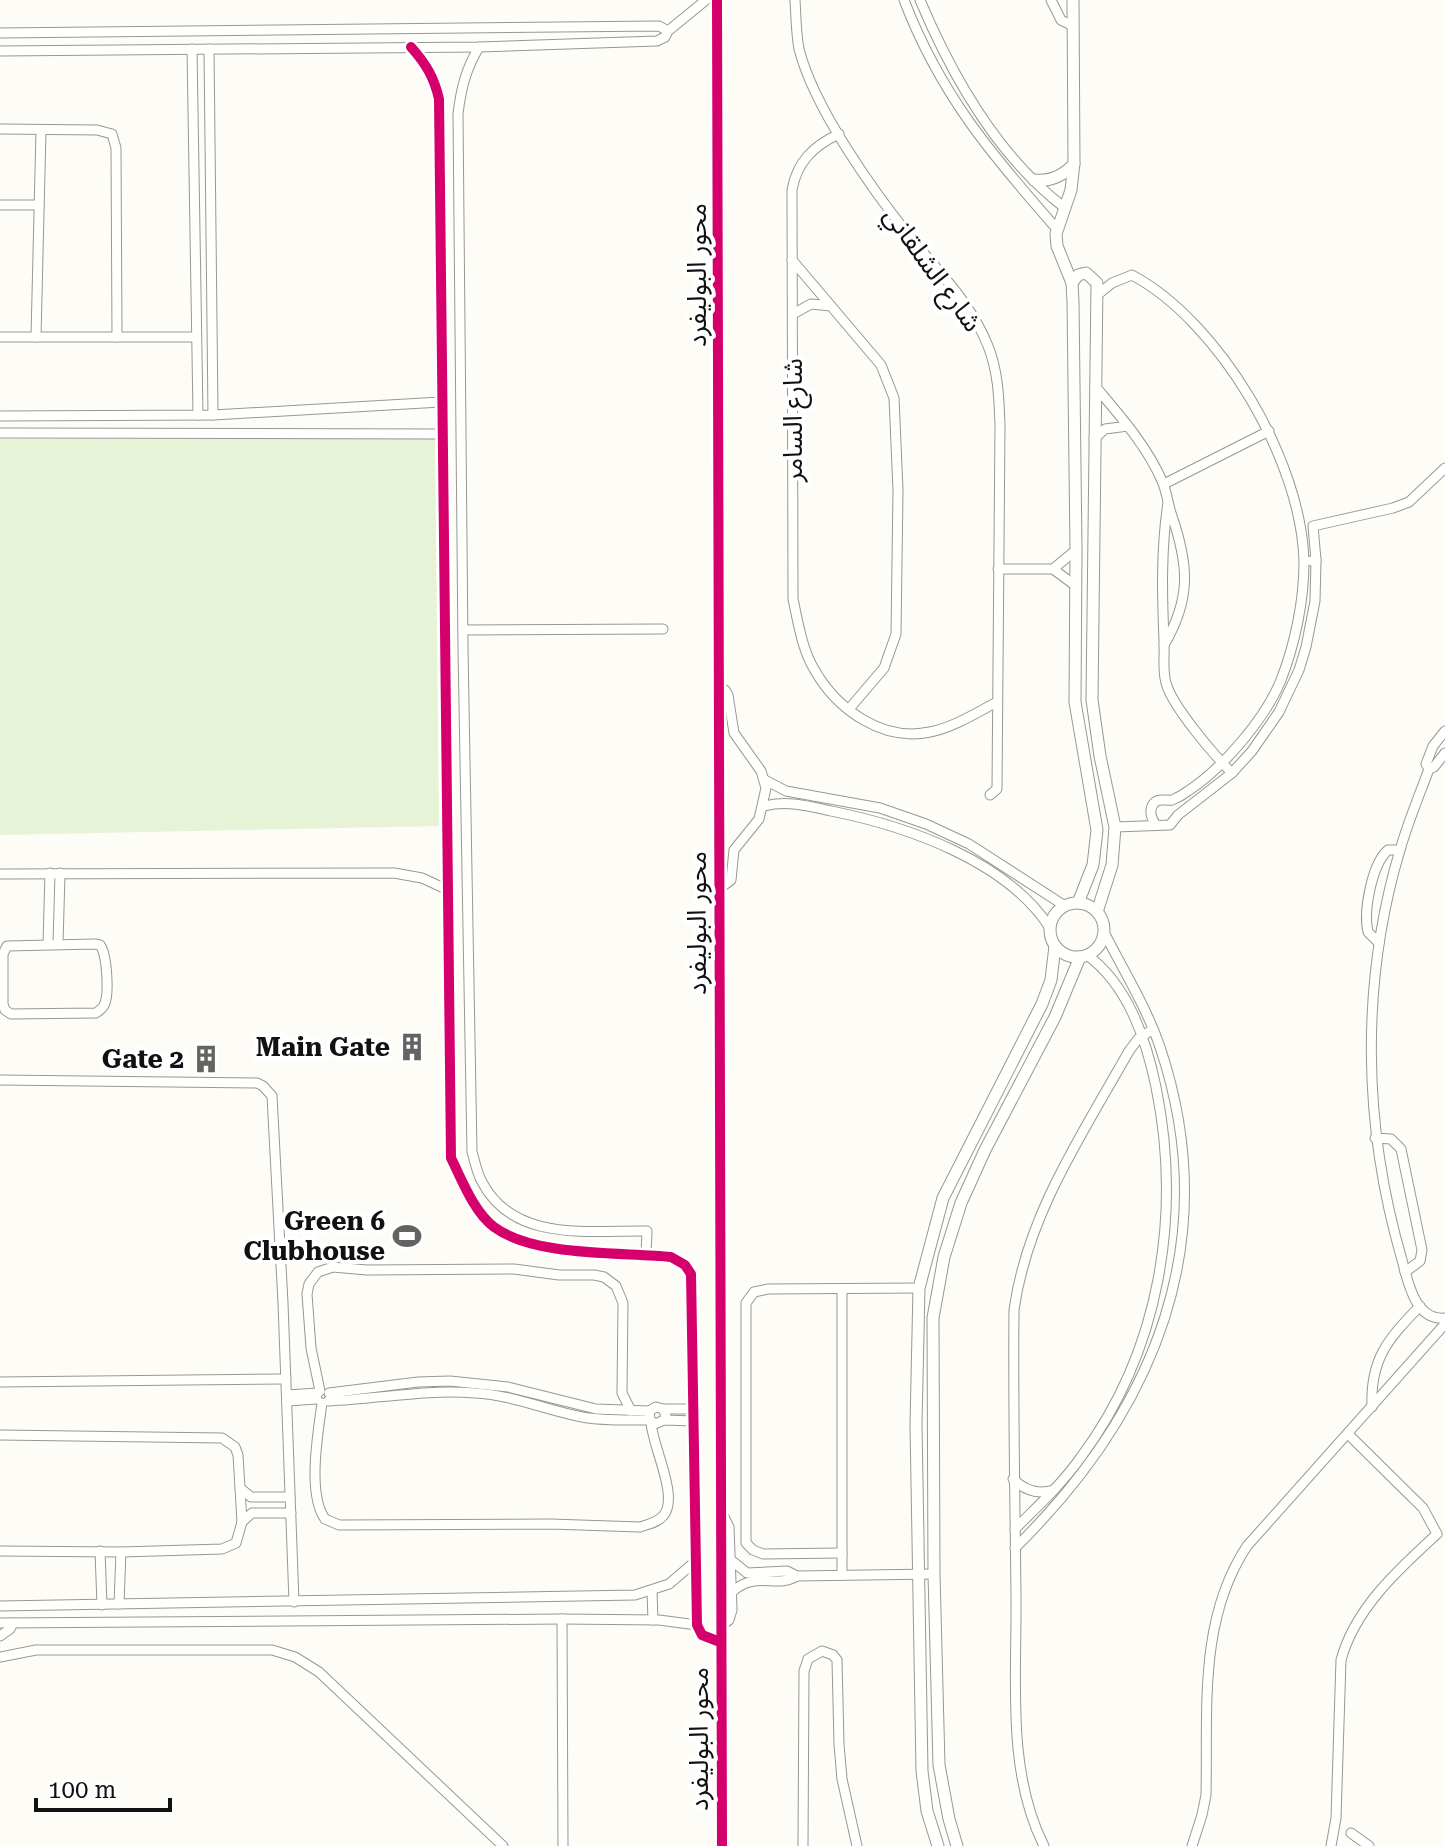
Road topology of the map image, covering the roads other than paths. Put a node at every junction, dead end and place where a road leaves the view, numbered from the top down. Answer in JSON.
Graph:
{"nodes":[{"id":1,"x":706,"y":0,"type":"edge"},
{"id":2,"x":717,"y":0,"type":"edge"},
{"id":3,"x":795,"y":0,"type":"edge"},
{"id":4,"x":904,"y":0,"type":"edge"},
{"id":5,"x":920,"y":0,"type":"edge"},
{"id":6,"x":1051,"y":0,"type":"edge"},
{"id":7,"x":1073,"y":0,"type":"edge"},
{"id":8,"x":1073,"y":26,"type":"junction"},
{"id":9,"x":281,"y":29,"type":"junction"},
{"id":10,"x":668,"y":31,"type":"junction"},
{"id":11,"x":0,"y":33,"type":"edge"},
{"id":12,"x":411,"y":47,"type":"junction"},
{"id":13,"x":479,"y":47,"type":"junction"},
{"id":14,"x":280,"y":48,"type":"junction"},
{"id":15,"x":192,"y":49,"type":"junction"},
{"id":16,"x":209,"y":49,"type":"junction"},
{"id":17,"x":0,"y":51,"type":"edge"},
{"id":18,"x":0,"y":129,"type":"edge"},
{"id":19,"x":41,"y":130,"type":"junction"},
{"id":20,"x":839,"y":134,"type":"junction"},
{"id":21,"x":1074,"y":163,"type":"junction"},
{"id":22,"x":1034,"y":180,"type":"junction"},
{"id":23,"x":0,"y":205,"type":"edge"},
{"id":24,"x":39,"y":205,"type":"junction"},
{"id":25,"x":1065,"y":208,"type":"junction"},
{"id":26,"x":1056,"y":228,"type":"junction"},
{"id":27,"x":792,"y":260,"type":"junction"},
{"id":28,"x":1072,"y":283,"type":"junction"},
{"id":29,"x":1096,"y":296,"type":"junction"},
{"id":30,"x":831,"y":306,"type":"junction"},
{"id":31,"x":793,"y":314,"type":"junction"},
{"id":32,"x":0,"y":337,"type":"edge"},
{"id":33,"x":36,"y":337,"type":"junction"},
{"id":34,"x":117,"y":337,"type":"junction"},
{"id":35,"x":195,"y":337,"type":"junction"},
{"id":36,"x":1094,"y":385,"type":"junction"},
{"id":37,"x":441,"y":402,"type":"junction"},
{"id":38,"x":198,"y":415,"type":"junction"},
{"id":39,"x":213,"y":415,"type":"junction"},
{"id":40,"x":0,"y":416,"type":"edge"},
{"id":41,"x":1128,"y":426,"type":"junction"},
{"id":42,"x":1269,"y":431,"type":"junction"},
{"id":43,"x":0,"y":433,"type":"edge"},
{"id":44,"x":441,"y":434,"type":"junction"},
{"id":45,"x":1094,"y":439,"type":"junction"},
{"id":46,"x":1445,"y":468,"type":"edge"},
{"id":47,"x":1164,"y":484,"type":"junction"},
{"id":48,"x":1168,"y":503,"type":"junction"},
{"id":49,"x":1076,"y":550,"type":"junction"},
{"id":50,"x":1316,"y":560,"type":"junction"},
{"id":51,"x":1304,"y":561,"type":"junction"},
{"id":52,"x":998,"y":569,"type":"junction"},
{"id":53,"x":1053,"y":569,"type":"junction"},
{"id":54,"x":1076,"y":586,"type":"junction"},
{"id":55,"x":663,"y":629,"type":"dead end"},
{"id":56,"x":463,"y":630,"type":"junction"},
{"id":57,"x":1164,"y":645,"type":"junction"},
{"id":58,"x":718,"y":689,"type":"junction"},
{"id":59,"x":997,"y":702,"type":"junction"},
{"id":60,"x":849,"y":709,"type":"junction"},
{"id":61,"x":1445,"y":731,"type":"edge"},
{"id":62,"x":1445,"y":753,"type":"edge"},
{"id":63,"x":1221,"y":763,"type":"junction"},
{"id":64,"x":1429,"y":769,"type":"junction"},
{"id":65,"x":1232,"y":773,"type":"junction"},
{"id":66,"x":765,"y":780,"type":"junction"},
{"id":67,"x":990,"y":795,"type":"dead end"},
{"id":68,"x":1170,"y":800,"type":"junction"},
{"id":69,"x":764,"y":806,"type":"junction"},
{"id":70,"x":1178,"y":815,"type":"junction"},
{"id":71,"x":1155,"y":824,"type":"junction"},
{"id":72,"x":1115,"y":827,"type":"junction"},
{"id":73,"x":1400,"y":850,"type":"junction"},
{"id":74,"x":55,"y":873,"type":"junction"},
{"id":75,"x":0,"y":874,"type":"edge"},
{"id":76,"x":719,"y":889,"type":"junction"},
{"id":77,"x":448,"y":890,"type":"junction"},
{"id":78,"x":1078,"y":903,"type":"junction"},
{"id":79,"x":1065,"y":906,"type":"junction"},
{"id":80,"x":1097,"y":912,"type":"junction"},
{"id":81,"x":1050,"y":928,"type":"junction"},
{"id":82,"x":1104,"y":932,"type":"junction"},
{"id":83,"x":1379,"y":943,"type":"junction"},
{"id":84,"x":53,"y":944,"type":"junction"},
{"id":85,"x":1055,"y":946,"type":"junction"},
{"id":86,"x":1084,"y":956,"type":"junction"},
{"id":87,"x":1153,"y":1029,"type":"junction"},
{"id":88,"x":1143,"y":1035,"type":"junction"},
{"id":89,"x":0,"y":1080,"type":"edge"},
{"id":90,"x":1375,"y":1138,"type":"junction"},
{"id":91,"x":646,"y":1255,"type":"junction"},
{"id":92,"x":1405,"y":1272,"type":"junction"},
{"id":93,"x":919,"y":1288,"type":"junction"},
{"id":94,"x":842,"y":1289,"type":"junction"},
{"id":95,"x":1420,"y":1306,"type":"junction"},
{"id":96,"x":1445,"y":1321,"type":"edge"},
{"id":97,"x":286,"y":1379,"type":"junction"},
{"id":98,"x":0,"y":1382,"type":"edge"},
{"id":99,"x":622,"y":1393,"type":"junction"},
{"id":100,"x":322,"y":1397,"type":"junction"},
{"id":101,"x":287,"y":1398,"type":"junction"},
{"id":102,"x":1372,"y":1407,"type":"junction"},
{"id":103,"x":695,"y":1409,"type":"junction"},
{"id":104,"x":614,"y":1411,"type":"junction"},
{"id":105,"x":631,"y":1411,"type":"junction"},
{"id":106,"x":584,"y":1412,"type":"junction"},
{"id":107,"x":655,"y":1420,"type":"junction"},
{"id":108,"x":695,"y":1421,"type":"junction"},
{"id":109,"x":1348,"y":1434,"type":"junction"},
{"id":110,"x":0,"y":1435,"type":"edge"},
{"id":111,"x":1013,"y":1479,"type":"junction"},
{"id":112,"x":240,"y":1488,"type":"junction"},
{"id":113,"x":1054,"y":1490,"type":"junction"},
{"id":114,"x":290,"y":1497,"type":"junction"},
{"id":115,"x":268,"y":1498,"type":"junction"},
{"id":116,"x":720,"y":1509,"type":"junction"},
{"id":117,"x":269,"y":1513,"type":"junction"},
{"id":118,"x":291,"y":1513,"type":"junction"},
{"id":119,"x":242,"y":1522,"type":"junction"},
{"id":120,"x":1015,"y":1529,"type":"junction"},
{"id":121,"x":1015,"y":1548,"type":"junction"},
{"id":122,"x":0,"y":1551,"type":"edge"},
{"id":123,"x":100,"y":1551,"type":"junction"},
{"id":124,"x":121,"y":1552,"type":"junction"},
{"id":125,"x":842,"y":1553,"type":"junction"},
{"id":126,"x":731,"y":1559,"type":"junction"},
{"id":127,"x":697,"y":1560,"type":"junction"},
{"id":128,"x":918,"y":1574,"type":"junction"},
{"id":129,"x":934,"y":1574,"type":"junction"},
{"id":130,"x":842,"y":1575,"type":"junction"},
{"id":131,"x":775,"y":1576,"type":"junction"},
{"id":132,"x":652,"y":1591,"type":"junction"},
{"id":133,"x":732,"y":1592,"type":"junction"},
{"id":134,"x":294,"y":1602,"type":"junction"},
{"id":135,"x":119,"y":1604,"type":"junction"},
{"id":136,"x":102,"y":1605,"type":"junction"},
{"id":137,"x":0,"y":1606,"type":"edge"},
{"id":138,"x":562,"y":1619,"type":"junction"},
{"id":139,"x":653,"y":1620,"type":"junction"},
{"id":140,"x":0,"y":1623,"type":"edge"},
{"id":141,"x":13,"y":1623,"type":"junction"},
{"id":142,"x":697,"y":1625,"type":"junction"},
{"id":143,"x":721,"y":1626,"type":"junction"},
{"id":144,"x":0,"y":1636,"type":"edge"},
{"id":145,"x":720,"y":1642,"type":"junction"},
{"id":146,"x":0,"y":1657,"type":"edge"},
{"id":147,"x":1351,"y":1833,"type":"dead end"},
{"id":148,"x":503,"y":1846,"type":"edge"},
{"id":149,"x":563,"y":1846,"type":"edge"},
{"id":150,"x":722,"y":1846,"type":"edge"},
{"id":151,"x":803,"y":1846,"type":"edge"},
{"id":152,"x":857,"y":1846,"type":"edge"},
{"id":153,"x":938,"y":1846,"type":"edge"},
{"id":154,"x":957,"y":1846,"type":"edge"},
{"id":155,"x":1044,"y":1846,"type":"edge"},
{"id":156,"x":1192,"y":1846,"type":"edge"},
{"id":157,"x":1331,"y":1846,"type":"edge"},
{"id":158,"x":1369,"y":1846,"type":"edge"}],
"edges":[{"from":1,"to":10,"type":"street"},
{"from":2,"to":58,"type":"street","name":"محور البوليفرد"},
{"from":3,"to":20,"type":"street","name":"شارع الشلقاني"},
{"from":4,"to":26,"type":"street"},
{"from":5,"to":22,"type":"street"},
{"from":6,"to":8,"type":"street"},
{"from":7,"to":8,"type":"street"},
{"from":8,"to":21,"type":"street"},
{"from":9,"to":10,"type":"street"},
{"from":9,"to":11,"type":"street"},
{"from":9,"to":14,"type":"street"},
{"from":10,"to":13,"type":"street"},
{"from":12,"to":13,"type":"street"},
{"from":12,"to":14,"type":"street"},
{"from":12,"to":37,"type":"street"},
{"from":13,"to":56,"type":"street"},
{"from":14,"to":16,"type":"street"},
{"from":15,"to":16,"type":"street"},
{"from":15,"to":17,"type":"street"},
{"from":15,"to":35,"type":"street"},
{"from":16,"to":39,"type":"street"},
{"from":18,"to":19,"type":"street"},
{"from":19,"to":24,"type":"street"},
{"from":19,"to":34,"type":"street"},
{"from":20,"to":27,"type":"street","name":"شارع السامر"},
{"from":20,"to":52,"type":"street","name":"شارع الشلقاني"},
{"from":21,"to":22,"type":"street"},
{"from":21,"to":25,"type":"street"},
{"from":22,"to":25,"type":"street"},
{"from":23,"to":24,"type":"street"},
{"from":24,"to":33,"type":"street"},
{"from":25,"to":26,"type":"street"},
{"from":26,"to":28,"type":"street"},
{"from":27,"to":30,"type":"street"},
{"from":27,"to":31,"type":"street","name":"شارع السامر"},
{"from":28,"to":29,"type":"street"},
{"from":28,"to":49,"type":"street"},
{"from":29,"to":36,"type":"street"},
{"from":29,"to":42,"type":"street"},
{"from":30,"to":31,"type":"street"},
{"from":30,"to":60,"type":"street"},
{"from":31,"to":60,"type":"street","name":"شارع السامر"},
{"from":32,"to":33,"type":"street"},
{"from":33,"to":34,"type":"street"},
{"from":34,"to":35,"type":"street"},
{"from":35,"to":38,"type":"street"},
{"from":36,"to":41,"type":"street"},
{"from":36,"to":45,"type":"street"},
{"from":37,"to":39,"type":"street"},
{"from":37,"to":44,"type":"street"},
{"from":38,"to":39,"type":"street"},
{"from":38,"to":40,"type":"street"},
{"from":41,"to":45,"type":"street"},
{"from":41,"to":47,"type":"street"},
{"from":42,"to":47,"type":"street"},
{"from":42,"to":51,"type":"street"},
{"from":43,"to":44,"type":"street"},
{"from":44,"to":77,"type":"street"},
{"from":45,"to":72,"type":"street"},
{"from":46,"to":50,"type":"street"},
{"from":47,"to":48,"type":"street"},
{"from":48,"to":57,"type":"street"},
{"from":48,"to":57,"type":"street"},
{"from":49,"to":53,"type":"street"},
{"from":49,"to":54,"type":"street"},
{"from":50,"to":51,"type":"street"},
{"from":50,"to":65,"type":"street"},
{"from":51,"to":63,"type":"street"},
{"from":52,"to":53,"type":"street"},
{"from":52,"to":59,"type":"street","name":"شارع الشلقاني"},
{"from":53,"to":54,"type":"street"},
{"from":54,"to":78,"type":"street"},
{"from":55,"to":56,"type":"street"},
{"from":56,"to":91,"type":"street"},
{"from":57,"to":63,"type":"street"},
{"from":58,"to":66,"type":"street"},
{"from":58,"to":76,"type":"street","name":"محور البوليفرد"},
{"from":59,"to":60,"type":"street"},
{"from":59,"to":67,"type":"street","name":"شارع الشلقاني"},
{"from":61,"to":64,"type":"street"},
{"from":62,"to":64,"type":"street"},
{"from":63,"to":65,"type":"street"},
{"from":63,"to":68,"type":"street"},
{"from":64,"to":73,"type":"street"},
{"from":65,"to":70,"type":"street"},
{"from":66,"to":69,"type":"street"},
{"from":66,"to":79,"type":"street"},
{"from":68,"to":70,"type":"street"},
{"from":68,"to":71,"type":"street"},
{"from":69,"to":76,"type":"street"},
{"from":69,"to":81,"type":"street"},
{"from":70,"to":71,"type":"street"},
{"from":71,"to":72,"type":"street"},
{"from":72,"to":80,"type":"street"},
{"from":73,"to":83,"type":"street"},
{"from":73,"to":83,"type":"street"},
{"from":74,"to":75,"type":"street"},
{"from":74,"to":77,"type":"street"},
{"from":74,"to":84,"type":"street"},
{"from":76,"to":116,"type":"street","name":"محور البوليفرد"},
{"from":77,"to":91,"type":"street"},
{"from":78,"to":79,"type":"street"},
{"from":78,"to":80,"type":"street"},
{"from":79,"to":81,"type":"street"},
{"from":80,"to":82,"type":"street"},
{"from":81,"to":85,"type":"street"},
{"from":82,"to":86,"type":"street"},
{"from":82,"to":87,"type":"street"},
{"from":83,"to":90,"type":"street"},
{"from":84,"to":84,"type":"street"},
{"from":85,"to":86,"type":"street"},
{"from":85,"to":93,"type":"street"},
{"from":86,"to":88,"type":"street"},
{"from":86,"to":129,"type":"street"},
{"from":87,"to":88,"type":"street"},
{"from":87,"to":121,"type":"street"},
{"from":88,"to":111,"type":"street"},
{"from":88,"to":113,"type":"street"},
{"from":89,"to":97,"type":"street"},
{"from":90,"to":92,"type":"street"},
{"from":90,"to":92,"type":"street"},
{"from":91,"to":103,"type":"street"},
{"from":92,"to":95,"type":"street"},
{"from":93,"to":94,"type":"street"},
{"from":93,"to":128,"type":"street"},
{"from":94,"to":125,"type":"street"},
{"from":94,"to":125,"type":"street"},
{"from":95,"to":96,"type":"street"},
{"from":95,"to":102,"type":"street"},
{"from":96,"to":102,"type":"street"},
{"from":97,"to":98,"type":"street"},
{"from":97,"to":101,"type":"street"},
{"from":99,"to":100,"type":"street"},
{"from":99,"to":104,"type":"street"},
{"from":99,"to":105,"type":"street"},
{"from":100,"to":101,"type":"street"},
{"from":100,"to":106,"type":"street"},
{"from":100,"to":107,"type":"street"},
{"from":101,"to":114,"type":"street"},
{"from":102,"to":109,"type":"street"},
{"from":103,"to":107,"type":"street"},
{"from":103,"to":108,"type":"street"},
{"from":104,"to":105,"type":"street"},
{"from":104,"to":106,"type":"street"},
{"from":105,"to":107,"type":"street"},
{"from":106,"to":107,"type":"street"},
{"from":107,"to":108,"type":"street"},
{"from":108,"to":127,"type":"street"},
{"from":109,"to":156,"type":"street"},
{"from":109,"to":157,"type":"street"},
{"from":110,"to":112,"type":"street"},
{"from":111,"to":113,"type":"street"},
{"from":111,"to":120,"type":"street"},
{"from":112,"to":115,"type":"street"},
{"from":112,"to":119,"type":"street"},
{"from":113,"to":120,"type":"street"},
{"from":114,"to":115,"type":"street"},
{"from":114,"to":118,"type":"street"},
{"from":115,"to":117,"type":"street"},
{"from":116,"to":126,"type":"street"},
{"from":116,"to":143,"type":"street","name":"محور البوليفرد"},
{"from":117,"to":118,"type":"street"},
{"from":117,"to":119,"type":"street"},
{"from":118,"to":134,"type":"street"},
{"from":119,"to":124,"type":"street"},
{"from":120,"to":121,"type":"street"},
{"from":121,"to":155,"type":"street"},
{"from":122,"to":123,"type":"street"},
{"from":123,"to":124,"type":"street"},
{"from":123,"to":136,"type":"street"},
{"from":124,"to":135,"type":"street"},
{"from":125,"to":130,"type":"street"},
{"from":126,"to":131,"type":"street"},
{"from":126,"to":133,"type":"street"},
{"from":127,"to":132,"type":"street"},
{"from":127,"to":142,"type":"street"},
{"from":128,"to":129,"type":"street"},
{"from":128,"to":130,"type":"street"},
{"from":128,"to":153,"type":"street"},
{"from":129,"to":154,"type":"street"},
{"from":130,"to":131,"type":"street"},
{"from":131,"to":133,"type":"street"},
{"from":132,"to":134,"type":"street"},
{"from":132,"to":139,"type":"street"},
{"from":133,"to":143,"type":"street"},
{"from":134,"to":135,"type":"street"},
{"from":135,"to":136,"type":"street"},
{"from":136,"to":137,"type":"street"},
{"from":138,"to":139,"type":"street"},
{"from":138,"to":141,"type":"street"},
{"from":138,"to":149,"type":"street"},
{"from":139,"to":142,"type":"street"},
{"from":140,"to":141,"type":"street"},
{"from":141,"to":144,"type":"street"},
{"from":142,"to":145,"type":"street"},
{"from":143,"to":145,"type":"street","name":"محور البوليفرد"},
{"from":145,"to":150,"type":"street","name":"محور البوليفرد"},
{"from":146,"to":148,"type":"street"},
{"from":147,"to":158,"type":"street"},
{"from":151,"to":152,"type":"street"}]}
